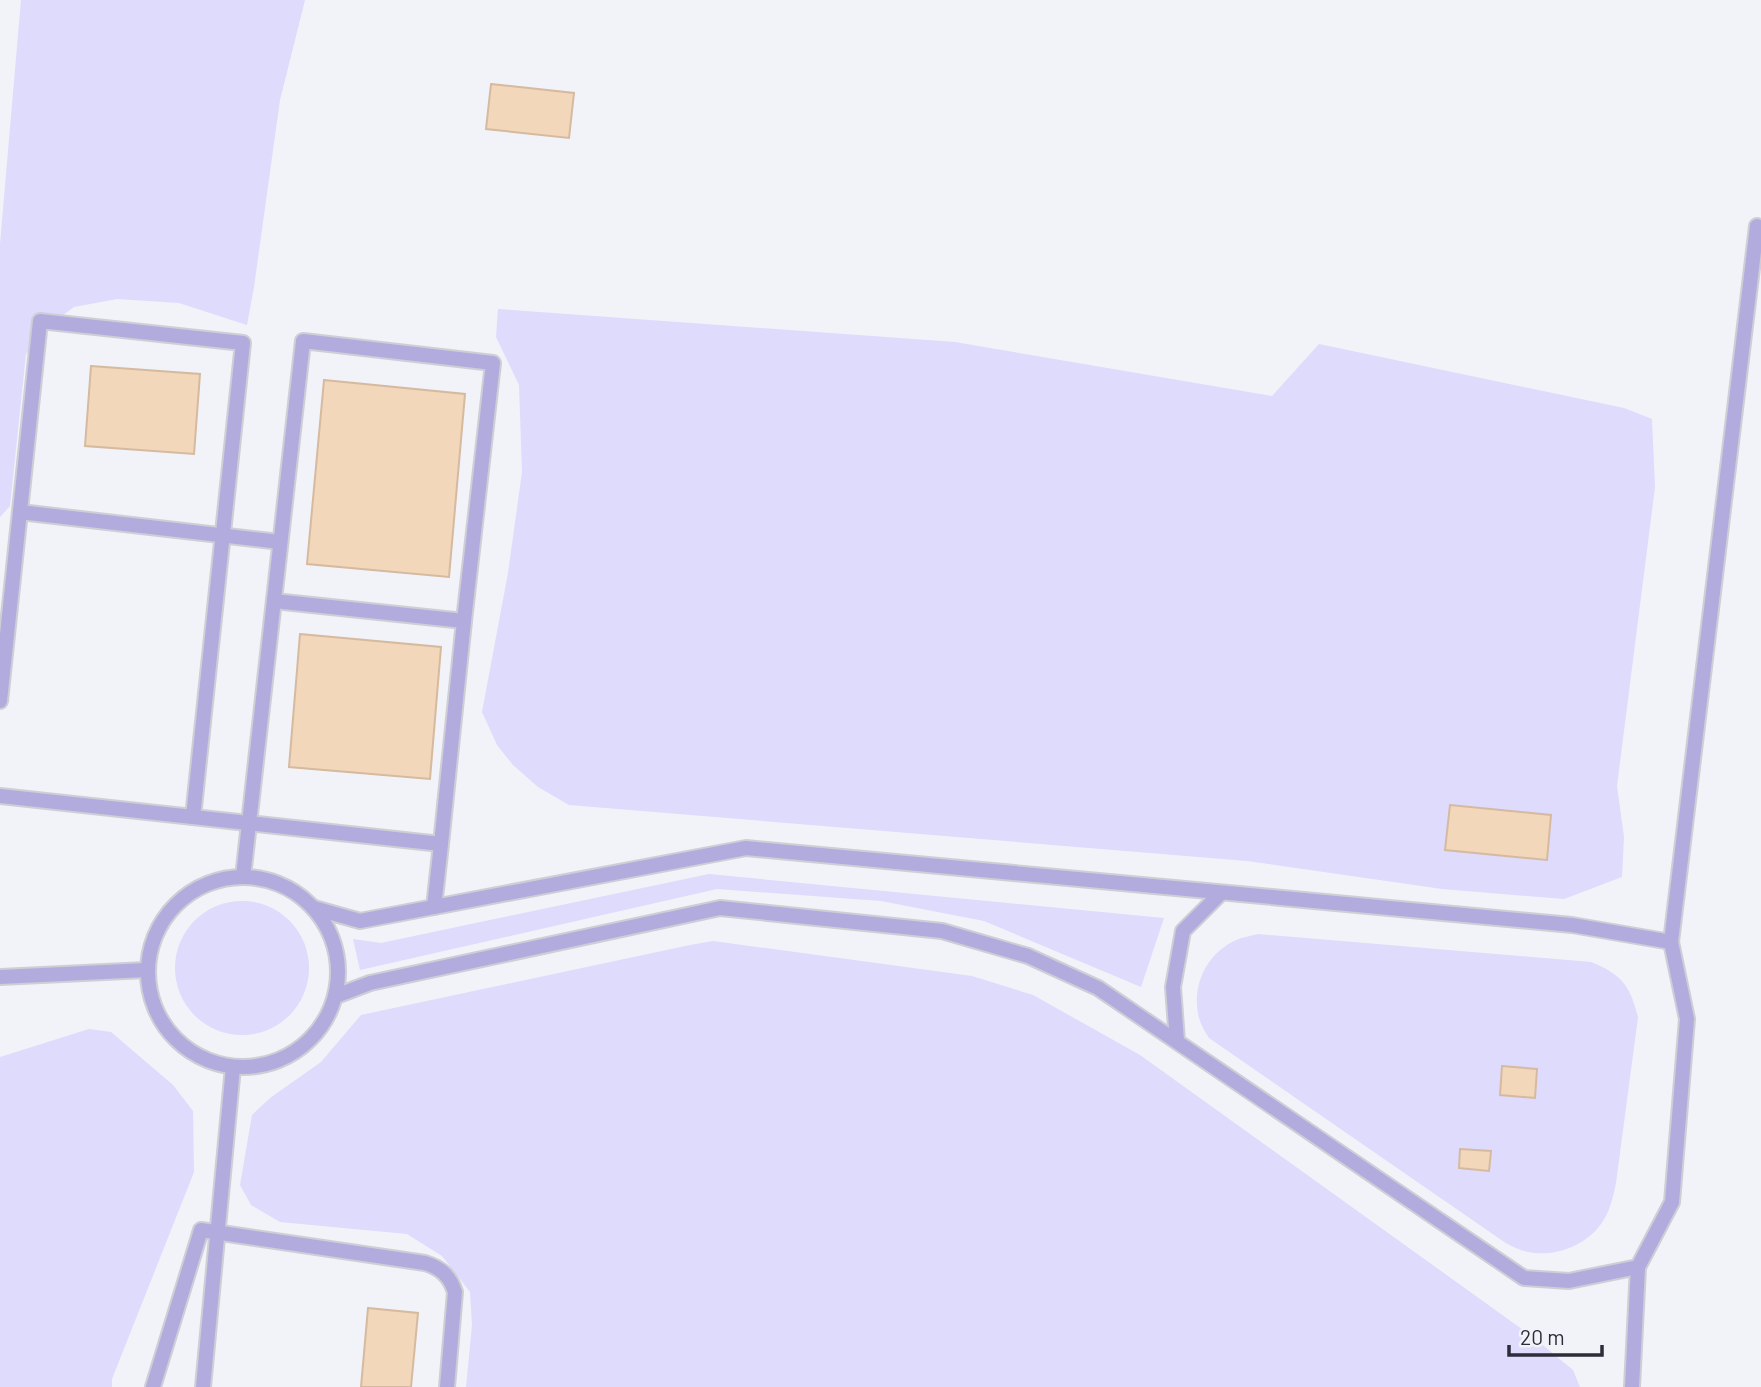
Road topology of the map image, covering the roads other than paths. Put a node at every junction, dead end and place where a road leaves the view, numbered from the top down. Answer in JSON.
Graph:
{"nodes":[{"id":1,"x":1757,"y":226,"type":"dead end"},
{"id":2,"x":20,"y":512,"type":"junction"},
{"id":3,"x":223,"y":535,"type":"junction"},
{"id":4,"x":280,"y":542,"type":"junction"},
{"id":5,"x":274,"y":601,"type":"junction"},
{"id":6,"x":464,"y":621,"type":"junction"},
{"id":7,"x":0,"y":701,"type":"edge"},
{"id":8,"x":0,"y":796,"type":"edge"},
{"id":9,"x":193,"y":817,"type":"junction"},
{"id":10,"x":249,"y":823,"type":"junction"},
{"id":11,"x":441,"y":844,"type":"junction"},
{"id":12,"x":243,"y":877,"type":"junction"},
{"id":13,"x":1222,"y":892,"type":"junction"},
{"id":14,"x":434,"y":907,"type":"junction"},
{"id":15,"x":314,"y":908,"type":"junction"},
{"id":16,"x":1671,"y":942,"type":"junction"},
{"id":17,"x":146,"y":970,"type":"junction"},
{"id":18,"x":0,"y":977,"type":"edge"},
{"id":19,"x":336,"y":996,"type":"junction"},
{"id":20,"x":1177,"y":1041,"type":"junction"},
{"id":21,"x":233,"y":1067,"type":"junction"},
{"id":22,"x":218,"y":1232,"type":"junction"},
{"id":23,"x":1639,"y":1267,"type":"junction"},
{"id":24,"x":153,"y":1387,"type":"edge"},
{"id":25,"x":202,"y":1387,"type":"edge"},
{"id":26,"x":447,"y":1387,"type":"edge"},
{"id":27,"x":1632,"y":1387,"type":"edge"}],
"edges":[{"from":1,"to":16,"type":"lane"},
{"from":2,"to":3,"type":"lane"},
{"from":2,"to":3,"type":"lane"},
{"from":2,"to":7,"type":"lane"},
{"from":3,"to":4,"type":"lane"},
{"from":3,"to":9,"type":"lane"},
{"from":4,"to":5,"type":"lane"},
{"from":4,"to":6,"type":"lane"},
{"from":5,"to":6,"type":"lane"},
{"from":5,"to":10,"type":"lane"},
{"from":6,"to":11,"type":"lane"},
{"from":8,"to":9,"type":"lane"},
{"from":9,"to":10,"type":"lane"},
{"from":10,"to":11,"type":"lane"},
{"from":10,"to":12,"type":"lane"},
{"from":11,"to":14,"type":"lane"},
{"from":12,"to":15,"type":"lane"},
{"from":12,"to":17,"type":"lane"},
{"from":13,"to":14,"type":"lane"},
{"from":13,"to":16,"type":"lane"},
{"from":13,"to":20,"type":"lane"},
{"from":14,"to":15,"type":"lane"},
{"from":15,"to":19,"type":"lane"},
{"from":16,"to":23,"type":"lane"},
{"from":17,"to":18,"type":"lane"},
{"from":17,"to":21,"type":"lane"},
{"from":19,"to":20,"type":"lane"},
{"from":19,"to":21,"type":"lane"},
{"from":20,"to":23,"type":"lane"},
{"from":21,"to":22,"type":"lane"},
{"from":22,"to":24,"type":"lane"},
{"from":22,"to":25,"type":"lane"},
{"from":22,"to":26,"type":"lane"},
{"from":23,"to":27,"type":"lane"}]}
